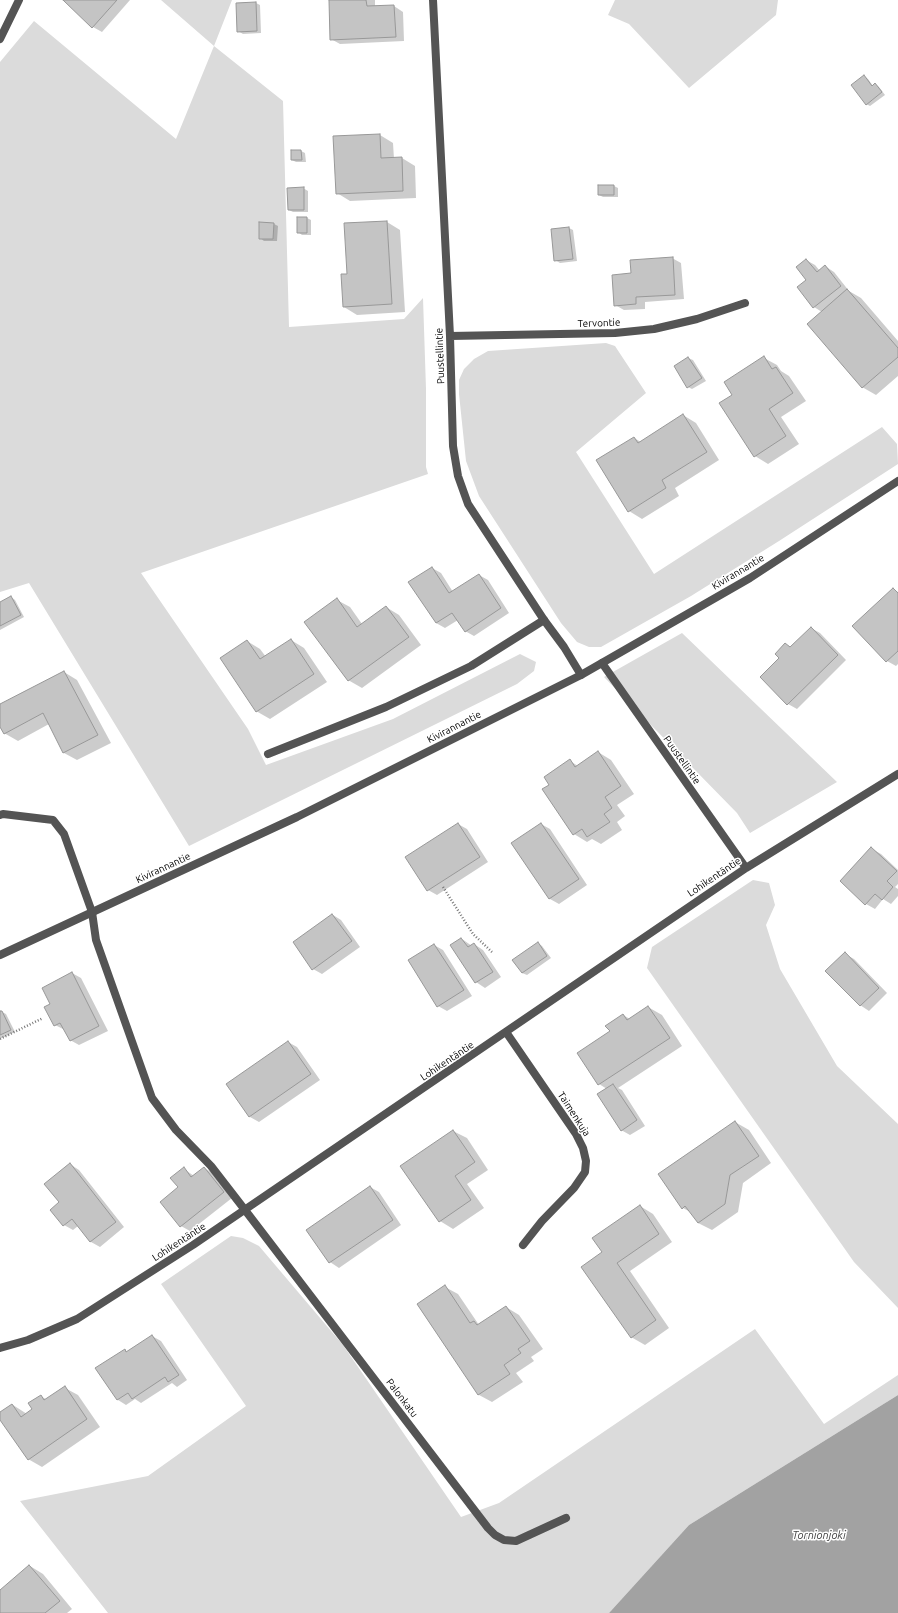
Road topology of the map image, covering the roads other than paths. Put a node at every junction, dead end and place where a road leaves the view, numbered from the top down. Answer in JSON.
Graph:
{"nodes":[{"id":1,"x":19,"y":0,"type":"edge"},
{"id":2,"x":433,"y":0,"type":"edge"},
{"id":3,"x":0,"y":39,"type":"edge"},
{"id":4,"x":745,"y":303,"type":"dead end"},
{"id":5,"x":450,"y":336,"type":"junction"},
{"id":6,"x":898,"y":481,"type":"edge"},
{"id":7,"x":544,"y":620,"type":"junction"},
{"id":8,"x":602,"y":663,"type":"junction"},
{"id":9,"x":581,"y":675,"type":"junction"},
{"id":10,"x":268,"y":754,"type":"dead end"},
{"id":11,"x":898,"y":774,"type":"edge"},
{"id":12,"x":0,"y":815,"type":"edge"},
{"id":13,"x":746,"y":868,"type":"junction"},
{"id":14,"x":92,"y":912,"type":"junction"},
{"id":15,"x":0,"y":954,"type":"edge"},
{"id":16,"x":506,"y":1032,"type":"junction"},
{"id":17,"x":245,"y":1210,"type":"junction"},
{"id":18,"x":523,"y":1245,"type":"dead end"},
{"id":19,"x":0,"y":1348,"type":"edge"},
{"id":20,"x":566,"y":1518,"type":"dead end"}],
"edges":[{"from":1,"to":3,"type":"street"},
{"from":2,"to":5,"type":"street","name":"Puustellintie"},
{"from":4,"to":5,"type":"street","name":"Tervontie"},
{"from":5,"to":7,"type":"street","name":"Puustellintie"},
{"from":6,"to":8,"type":"street","name":"Kivirannantie"},
{"from":7,"to":9,"type":"street","name":"Puustellintie"},
{"from":7,"to":10,"type":"street"},
{"from":8,"to":9,"type":"street","name":"Kivirannantie"},
{"from":8,"to":13,"type":"street","name":"Puustellintie"},
{"from":9,"to":14,"type":"street","name":"Kivirannantie"},
{"from":11,"to":13,"type":"street","name":"Lohikentäntie"},
{"from":12,"to":14,"type":"street","name":"Palonkatu"},
{"from":13,"to":16,"type":"street","name":"Lohikentäntie"},
{"from":14,"to":15,"type":"street","name":"Kivirannantie"},
{"from":14,"to":17,"type":"street","name":"Palonkatu"},
{"from":16,"to":17,"type":"street","name":"Lohikentäntie"},
{"from":16,"to":18,"type":"street","name":"Taimenkuja"},
{"from":17,"to":19,"type":"street","name":"Lohikentäntie"},
{"from":17,"to":20,"type":"street","name":"Palonkatu"}]}
